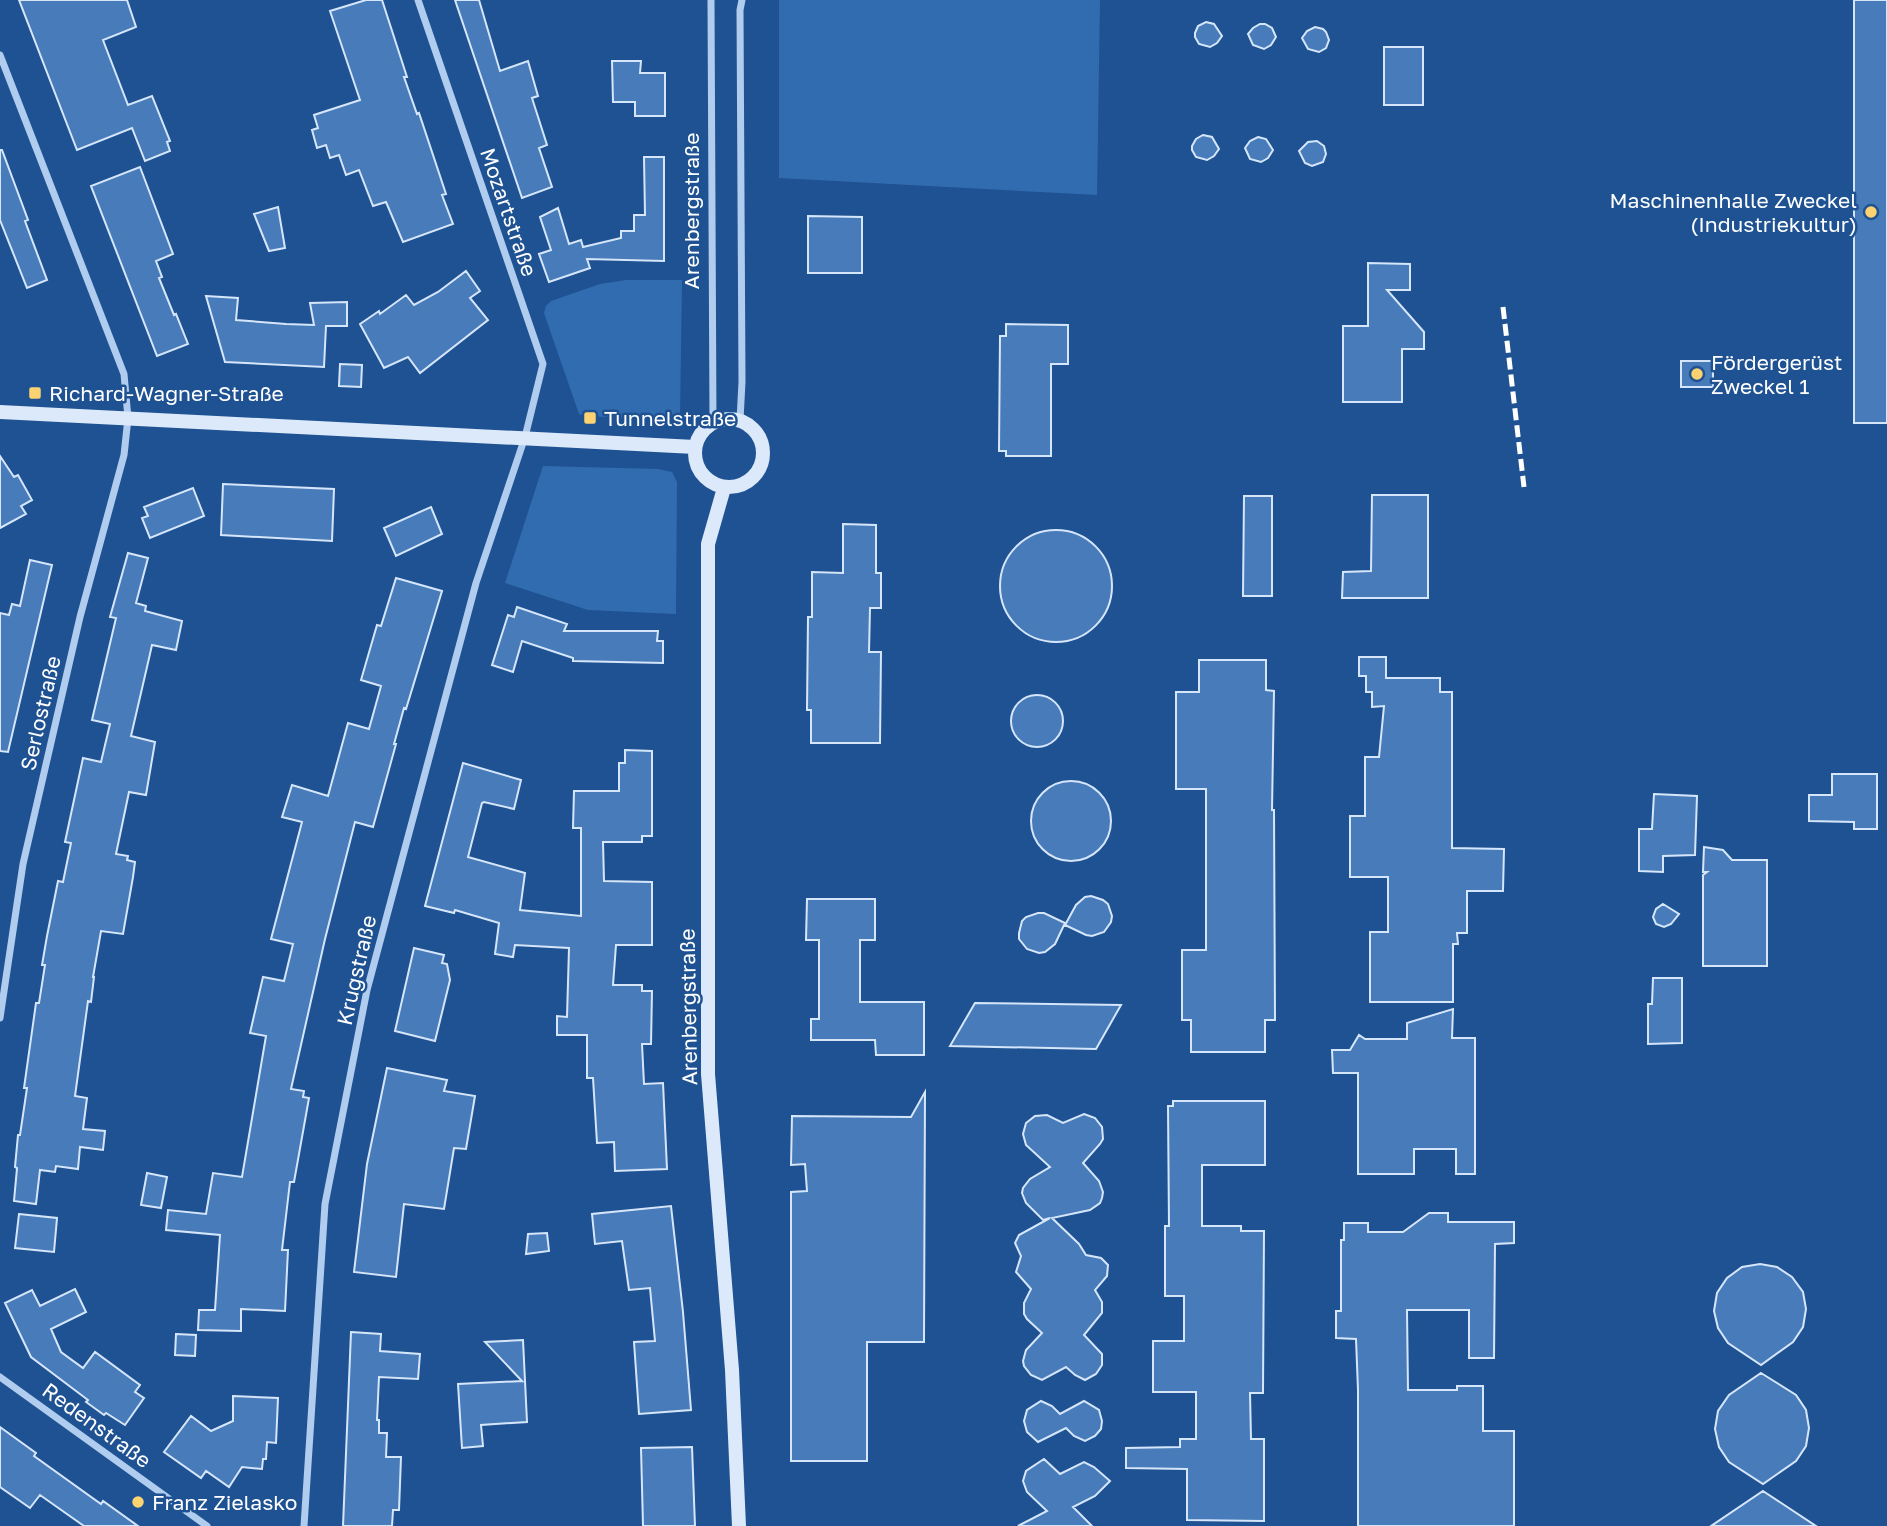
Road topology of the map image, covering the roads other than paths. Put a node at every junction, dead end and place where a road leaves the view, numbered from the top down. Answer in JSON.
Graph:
{"nodes":[{"id":1,"x":418,"y":0,"type":"edge"},
{"id":2,"x":711,"y":0,"type":"edge"},
{"id":3,"x":742,"y":0,"type":"edge"},
{"id":4,"x":0,"y":55,"type":"edge"},
{"id":5,"x":0,"y":412,"type":"edge"},
{"id":6,"x":128,"y":418,"type":"junction"},
{"id":7,"x":740,"y":420,"type":"junction"},
{"id":8,"x":713,"y":422,"type":"junction"},
{"id":9,"x":525,"y":437,"type":"junction"},
{"id":10,"x":695,"y":447,"type":"junction"},
{"id":11,"x":724,"y":488,"type":"junction"},
{"id":12,"x":0,"y":1018,"type":"edge"},
{"id":13,"x":0,"y":1377,"type":"edge"},
{"id":14,"x":207,"y":1526,"type":"edge"},
{"id":15,"x":304,"y":1526,"type":"edge"},
{"id":16,"x":739,"y":1526,"type":"edge"}],
"edges":[{"from":1,"to":9,"type":"street","name":"Mozartstraße"},
{"from":2,"to":8,"type":"street","name":"Arenbergstraße"},
{"from":3,"to":7,"type":"street"},
{"from":4,"to":6,"type":"street"},
{"from":5,"to":6,"type":"street"},
{"from":6,"to":9,"type":"street"},
{"from":6,"to":12,"type":"street","name":"Serlostraße"},
{"from":7,"to":8,"type":"street"},
{"from":7,"to":11,"type":"street"},
{"from":8,"to":10,"type":"street"},
{"from":9,"to":10,"type":"street"},
{"from":9,"to":15,"type":"street","name":"Krugstraße"},
{"from":10,"to":11,"type":"street"},
{"from":11,"to":16,"type":"street","name":"Arenbergstraße"},
{"from":13,"to":14,"type":"street","name":"Redenstraße"}]}
